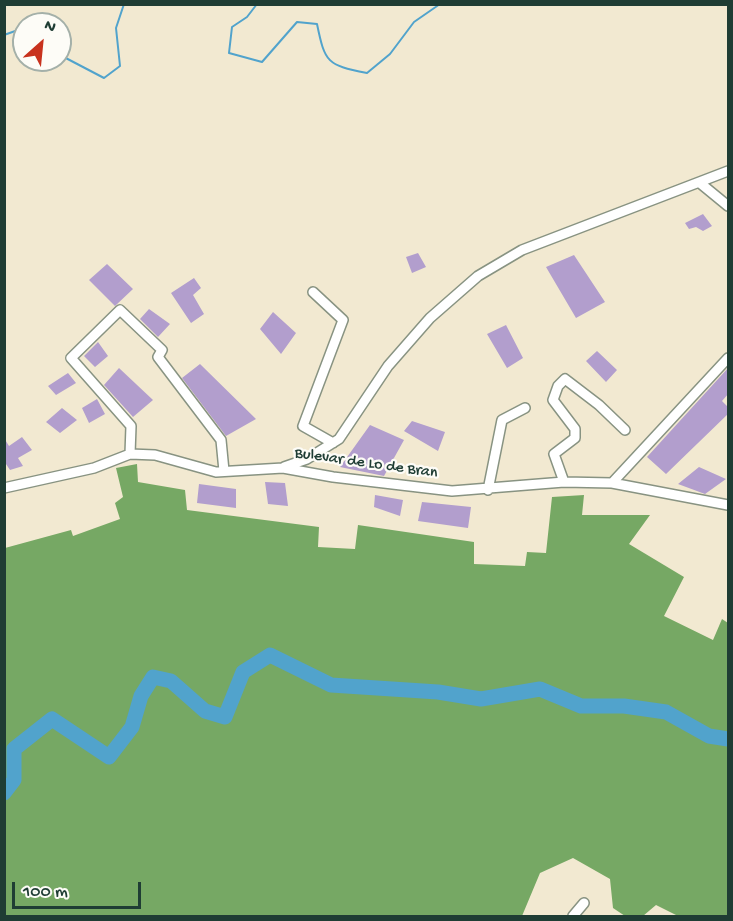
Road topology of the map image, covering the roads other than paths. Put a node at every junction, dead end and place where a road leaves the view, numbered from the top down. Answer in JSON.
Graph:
{"nodes":[{"id":1,"x":729,"y":171,"type":"edge"},
{"id":2,"x":700,"y":183,"type":"junction"},
{"id":3,"x":729,"y":206,"type":"edge"},
{"id":4,"x":313,"y":292,"type":"dead end"},
{"id":5,"x":729,"y":358,"type":"edge"},
{"id":6,"x":525,"y":408,"type":"dead end"},
{"id":7,"x":625,"y":430,"type":"dead end"},
{"id":8,"x":333,"y":443,"type":"junction"},
{"id":9,"x":130,"y":454,"type":"junction"},
{"id":10,"x":283,"y":468,"type":"junction"},
{"id":11,"x":224,"y":471,"type":"junction"},
{"id":12,"x":564,"y":482,"type":"junction"},
{"id":13,"x":612,"y":483,"type":"junction"},
{"id":14,"x":4,"y":488,"type":"edge"},
{"id":15,"x":488,"y":490,"type":"junction"},
{"id":16,"x":729,"y":505,"type":"edge"},
{"id":17,"x":584,"y":903,"type":"dead end"},
{"id":18,"x":573,"y":916,"type":"edge"}],
"edges":[{"from":1,"to":2,"type":"street"},
{"from":2,"to":3,"type":"street"},
{"from":2,"to":8,"type":"street"},
{"from":4,"to":8,"type":"street"},
{"from":5,"to":13,"type":"street"},
{"from":6,"to":15,"type":"street"},
{"from":7,"to":12,"type":"street"},
{"from":8,"to":10,"type":"street"},
{"from":9,"to":11,"type":"street","name":"Bulevar de Lo de Bran"},
{"from":9,"to":11,"type":"street"},
{"from":9,"to":14,"type":"street","name":"Bulevar de Lo de Bran"},
{"from":10,"to":11,"type":"street","name":"Bulevar de Lo de Bran"},
{"from":10,"to":15,"type":"street","name":"Bulevar de Lo de Bran"},
{"from":12,"to":13,"type":"street","name":"Bulevar de Lo de Bran"},
{"from":12,"to":15,"type":"street","name":"Bulevar de Lo de Bran"},
{"from":13,"to":16,"type":"street","name":"Bulevar de Lo de Bran"},
{"from":17,"to":18,"type":"street"}]}
